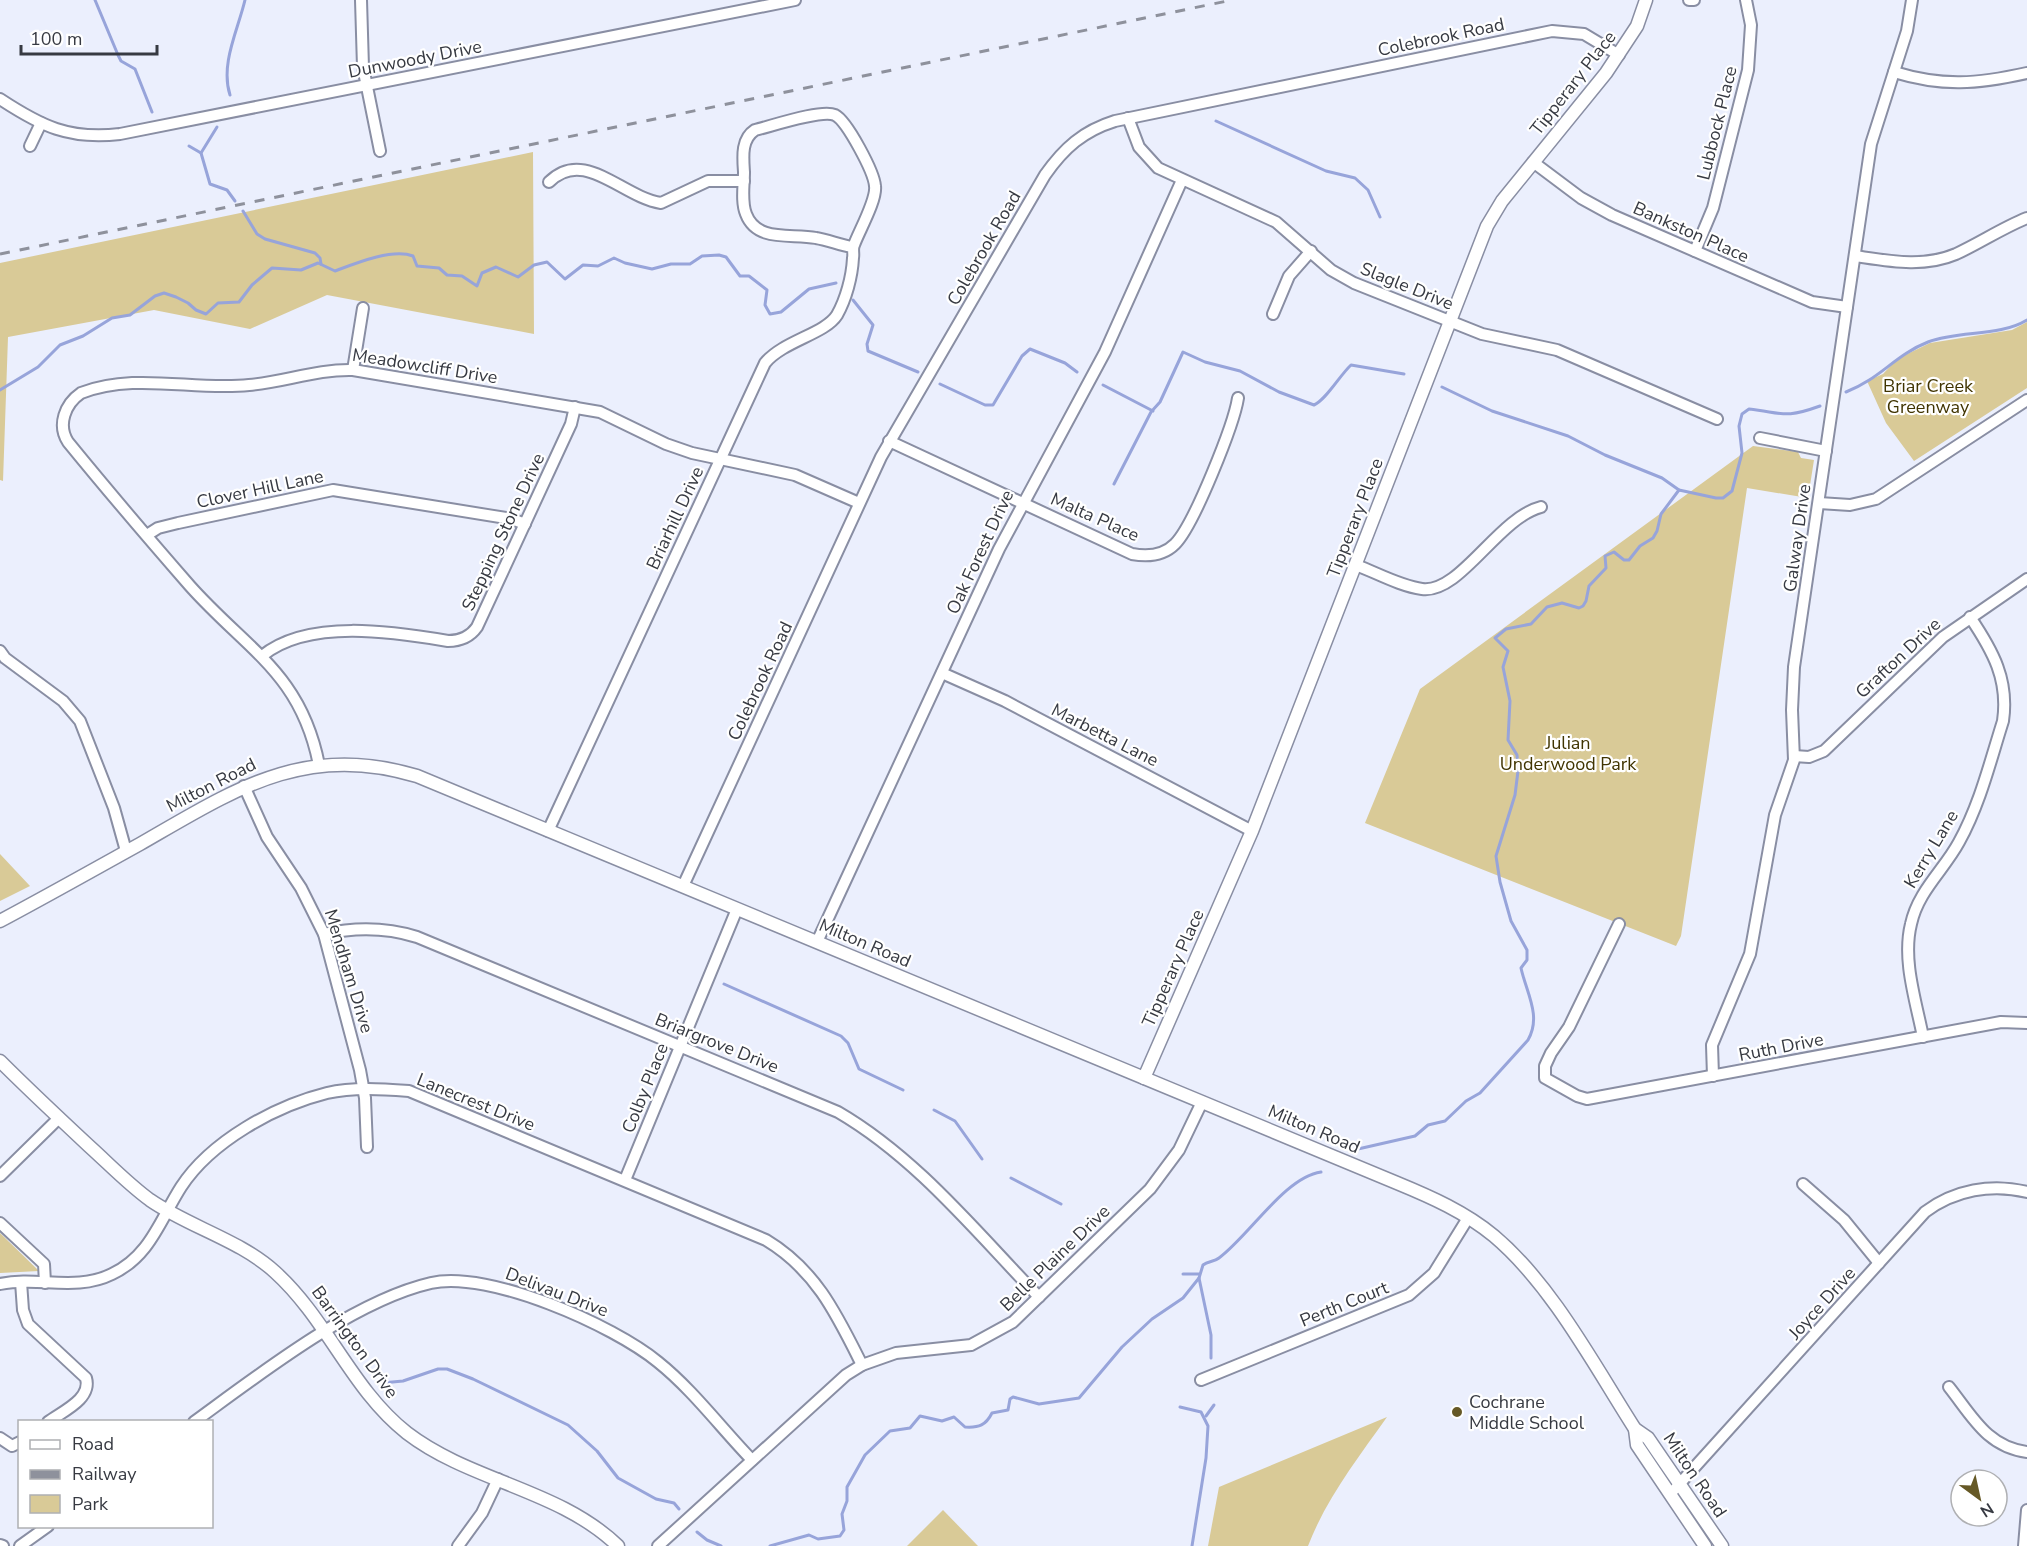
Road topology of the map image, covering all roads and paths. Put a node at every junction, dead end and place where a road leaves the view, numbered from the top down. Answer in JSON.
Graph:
{"nodes":[{"id":1,"x":361,"y":0,"type":"edge"},
{"id":2,"x":795,"y":0,"type":"edge"},
{"id":3,"x":1646,"y":0,"type":"edge"},
{"id":4,"x":1746,"y":0,"type":"edge"},
{"id":5,"x":1912,"y":0,"type":"edge"},
{"id":6,"x":1619,"y":55,"type":"junction"},
{"id":7,"x":1894,"y":72,"type":"junction"},
{"id":8,"x":2027,"y":74,"type":"edge"},
{"id":9,"x":366,"y":85,"type":"junction"},
{"id":10,"x":0,"y":99,"type":"edge"},
{"id":11,"x":1128,"y":118,"type":"junction"},
{"id":12,"x":41,"y":123,"type":"junction"},
{"id":13,"x":30,"y":146,"type":"dead end"},
{"id":14,"x":380,"y":151,"type":"dead end"},
{"id":15,"x":1533,"y":162,"type":"junction"},
{"id":16,"x":1182,"y":180,"type":"junction"},
{"id":17,"x":744,"y":181,"type":"junction"},
{"id":18,"x":549,"y":182,"type":"dead end"},
{"id":19,"x":2027,"y":218,"type":"edge"},
{"id":20,"x":852,"y":247,"type":"junction"},
{"id":21,"x":1311,"y":251,"type":"junction"},
{"id":22,"x":1695,"y":251,"type":"junction"},
{"id":23,"x":1855,"y":256,"type":"junction"},
{"id":24,"x":1848,"y":307,"type":"junction"},
{"id":25,"x":363,"y":308,"type":"dead end"},
{"id":26,"x":1273,"y":314,"type":"dead end"},
{"id":27,"x":1451,"y":321,"type":"junction"},
{"id":28,"x":353,"y":370,"type":"junction"},
{"id":29,"x":1238,"y":398,"type":"dead end"},
{"id":30,"x":2027,"y":400,"type":"edge"},
{"id":31,"x":575,"y":407,"type":"junction"},
{"id":32,"x":1717,"y":419,"type":"dead end"},
{"id":33,"x":1760,"y":438,"type":"dead end"},
{"id":34,"x":889,"y":441,"type":"junction"},
{"id":35,"x":1826,"y":451,"type":"junction"},
{"id":36,"x":720,"y":459,"type":"junction"},
{"id":37,"x":1022,"y":502,"type":"junction"},
{"id":38,"x":860,"y":503,"type":"junction"},
{"id":39,"x":1819,"y":503,"type":"junction"},
{"id":40,"x":1541,"y":507,"type":"dead end"},
{"id":41,"x":525,"y":524,"type":"junction"},
{"id":42,"x":147,"y":535,"type":"junction"},
{"id":43,"x":1356,"y":565,"type":"junction"},
{"id":44,"x":2027,"y":579,"type":"edge"},
{"id":45,"x":1970,"y":617,"type":"junction"},
{"id":46,"x":0,"y":651,"type":"edge"},
{"id":47,"x":262,"y":656,"type":"junction"},
{"id":48,"x":942,"y":673,"type":"junction"},
{"id":49,"x":1794,"y":756,"type":"junction"},
{"id":50,"x":319,"y":765,"type":"junction"},
{"id":51,"x":244,"y":786,"type":"junction"},
{"id":52,"x":548,"y":831,"type":"junction"},
{"id":53,"x":1252,"y":831,"type":"junction"},
{"id":54,"x":126,"y":851,"type":"junction"},
{"id":55,"x":683,"y":886,"type":"junction"},
{"id":56,"x":737,"y":909,"type":"junction"},
{"id":57,"x":0,"y":921,"type":"edge"},
{"id":58,"x":1619,"y":924,"type":"dead end"},
{"id":59,"x":324,"y":934,"type":"junction"},
{"id":60,"x":817,"y":942,"type":"junction"},
{"id":61,"x":2027,"y":1023,"type":"edge"},
{"id":62,"x":1923,"y":1037,"type":"junction"},
{"id":63,"x":680,"y":1046,"type":"junction"},
{"id":64,"x":0,"y":1061,"type":"edge"},
{"id":65,"x":1713,"y":1076,"type":"junction"},
{"id":66,"x":1144,"y":1078,"type":"junction"},
{"id":67,"x":364,"y":1090,"type":"junction"},
{"id":68,"x":1202,"y":1102,"type":"junction"},
{"id":69,"x":59,"y":1118,"type":"junction"},
{"id":70,"x":367,"y":1147,"type":"dead end"},
{"id":71,"x":0,"y":1176,"type":"edge"},
{"id":72,"x":625,"y":1180,"type":"junction"},
{"id":73,"x":1803,"y":1184,"type":"dead end"},
{"id":74,"x":2027,"y":1192,"type":"edge"},
{"id":75,"x":168,"y":1211,"type":"junction"},
{"id":76,"x":1468,"y":1218,"type":"junction"},
{"id":77,"x":0,"y":1222,"type":"edge"},
{"id":78,"x":1879,"y":1263,"type":"junction"},
{"id":79,"x":21,"y":1282,"type":"junction"},
{"id":80,"x":45,"y":1283,"type":"junction"},
{"id":81,"x":0,"y":1284,"type":"edge"},
{"id":82,"x":1039,"y":1297,"type":"junction"},
{"id":83,"x":326,"y":1331,"type":"junction"},
{"id":84,"x":862,"y":1365,"type":"junction"},
{"id":85,"x":1201,"y":1380,"type":"dead end"},
{"id":86,"x":1949,"y":1387,"type":"dead end"},
{"id":87,"x":51,"y":1420,"type":"edge"},
{"id":88,"x":197,"y":1420,"type":"edge"},
{"id":89,"x":1635,"y":1429,"type":"junction"},
{"id":90,"x":0,"y":1438,"type":"edge"},
{"id":91,"x":18,"y":1443,"type":"edge"},
{"id":92,"x":2027,"y":1452,"type":"edge"},
{"id":93,"x":752,"y":1460,"type":"junction"},
{"id":94,"x":498,"y":1479,"type":"junction"},
{"id":95,"x":1681,"y":1486,"type":"junction"},
{"id":96,"x":1670,"y":1494,"type":"junction"},
{"id":97,"x":2027,"y":1510,"type":"edge"},
{"id":98,"x":47,"y":1528,"type":"edge"},
{"id":99,"x":20,"y":1546,"type":"edge"},
{"id":100,"x":458,"y":1546,"type":"edge"},
{"id":101,"x":618,"y":1546,"type":"edge"},
{"id":102,"x":658,"y":1546,"type":"edge"},
{"id":103,"x":1705,"y":1546,"type":"edge"},
{"id":104,"x":1722,"y":1546,"type":"edge"},
{"id":105,"x":2024,"y":1546,"type":"edge"}],
"edges":[{"from":1,"to":9,"type":"street"},
{"from":2,"to":9,"type":"street","name":"Dunwoody Drive"},
{"from":3,"to":6,"type":"street","name":"Tipperary Place"},
{"from":4,"to":22,"type":"street","name":"Lubbock Place"},
{"from":5,"to":7,"type":"street","name":"Galway Drive"},
{"from":6,"to":11,"type":"street","name":"Colebrook Road"},
{"from":6,"to":15,"type":"street","name":"Tipperary Place"},
{"from":7,"to":8,"type":"street"},
{"from":7,"to":23,"type":"street","name":"Galway Drive"},
{"from":9,"to":12,"type":"street","name":"Dunwoody Drive"},
{"from":9,"to":14,"type":"street"},
{"from":10,"to":12,"type":"street","name":"Dunwoody Drive"},
{"from":11,"to":16,"type":"street","name":"Slagle Drive"},
{"from":11,"to":34,"type":"street","name":"Colebrook Road"},
{"from":12,"to":13,"type":"street"},
{"from":15,"to":22,"type":"street","name":"Bankston Place"},
{"from":15,"to":27,"type":"street","name":"Tipperary Place"},
{"from":16,"to":21,"type":"street","name":"Slagle Drive"},
{"from":16,"to":37,"type":"street","name":"Oak Forest Drive"},
{"from":17,"to":18,"type":"street"},
{"from":17,"to":20,"type":"street","name":"Briarhill Drive"},
{"from":17,"to":20,"type":"street","name":"Briarhill Drive"},
{"from":19,"to":23,"type":"street"},
{"from":20,"to":36,"type":"street","name":"Briarhill Drive"},
{"from":21,"to":26,"type":"street"},
{"from":21,"to":27,"type":"street","name":"Slagle Drive"},
{"from":22,"to":24,"type":"street","name":"Bankston Place"},
{"from":23,"to":24,"type":"street","name":"Galway Drive"},
{"from":24,"to":35,"type":"street","name":"Galway Drive"},
{"from":25,"to":28,"type":"street"},
{"from":27,"to":32,"type":"street","name":"Slagle Drive"},
{"from":27,"to":43,"type":"street","name":"Tipperary Place"},
{"from":28,"to":31,"type":"street","name":"Meadowcliff Drive"},
{"from":28,"to":42,"type":"street","name":"Meadowcliff Drive"},
{"from":29,"to":37,"type":"street","name":"Malta Place"},
{"from":30,"to":39,"type":"street"},
{"from":31,"to":36,"type":"street","name":"Meadowcliff Drive"},
{"from":31,"to":41,"type":"street","name":"Stepping Stone Drive"},
{"from":33,"to":35,"type":"street"},
{"from":34,"to":37,"type":"street","name":"Malta Place"},
{"from":34,"to":38,"type":"street","name":"Colebrook Road"},
{"from":35,"to":39,"type":"street","name":"Galway Drive"},
{"from":36,"to":38,"type":"street","name":"Meadowcliff Drive"},
{"from":36,"to":52,"type":"street","name":"Briarhill Drive"},
{"from":37,"to":48,"type":"street","name":"Oak Forest Drive"},
{"from":38,"to":55,"type":"street","name":"Colebrook Road"},
{"from":39,"to":49,"type":"street","name":"Galway Drive"},
{"from":40,"to":43,"type":"street"},
{"from":41,"to":42,"type":"street","name":"Clover Hill Lane"},
{"from":41,"to":47,"type":"street","name":"Stepping Stone Drive"},
{"from":42,"to":47,"type":"street","name":"Meadowcliff Drive"},
{"from":43,"to":53,"type":"street","name":"Tipperary Place"},
{"from":44,"to":45,"type":"street","name":"Grafton Drive"},
{"from":45,"to":49,"type":"street","name":"Grafton Drive"},
{"from":45,"to":62,"type":"street","name":"Kerry Lane"},
{"from":46,"to":54,"type":"street"},
{"from":47,"to":50,"type":"street","name":"Meadowcliff Drive"},
{"from":48,"to":53,"type":"street","name":"Marbetta Lane"},
{"from":48,"to":60,"type":"street","name":"Oak Forest Drive"},
{"from":49,"to":65,"type":"street","name":"Galway Drive"},
{"from":50,"to":51,"type":"street","name":"Milton Road"},
{"from":50,"to":52,"type":"street","name":"Milton Road"},
{"from":51,"to":54,"type":"street","name":"Milton Road"},
{"from":51,"to":59,"type":"street","name":"Mendham Drive"},
{"from":52,"to":55,"type":"street","name":"Milton Road"},
{"from":53,"to":66,"type":"street","name":"Tipperary Place"},
{"from":54,"to":57,"type":"street","name":"Milton Road"},
{"from":55,"to":56,"type":"street","name":"Milton Road"},
{"from":56,"to":60,"type":"street","name":"Milton Road"},
{"from":56,"to":63,"type":"street","name":"Colby Place"},
{"from":58,"to":65,"type":"street","name":"Ruth Drive"},
{"from":59,"to":63,"type":"street","name":"Briargrove Drive"},
{"from":59,"to":67,"type":"street","name":"Mendham Drive"},
{"from":60,"to":66,"type":"street","name":"Milton Road"},
{"from":61,"to":62,"type":"street","name":"Ruth Drive"},
{"from":62,"to":65,"type":"street","name":"Ruth Drive"},
{"from":63,"to":72,"type":"street","name":"Colby Place"},
{"from":63,"to":82,"type":"street","name":"Briargrove Drive"},
{"from":64,"to":69,"type":"street","name":"Barrington Drive"},
{"from":66,"to":68,"type":"street","name":"Milton Road"},
{"from":67,"to":70,"type":"street","name":"Mendham Drive"},
{"from":67,"to":72,"type":"street","name":"Lanecrest Drive"},
{"from":67,"to":75,"type":"street","name":"Lanecrest Drive"},
{"from":68,"to":76,"type":"street","name":"Milton Road"},
{"from":68,"to":82,"type":"street","name":"Belle Plaine Drive"},
{"from":69,"to":71,"type":"street"},
{"from":69,"to":75,"type":"street","name":"Barrington Drive"},
{"from":72,"to":84,"type":"street","name":"Lanecrest Drive"},
{"from":73,"to":78,"type":"street"},
{"from":74,"to":78,"type":"street","name":"Joyce Drive"},
{"from":75,"to":80,"type":"street","name":"Lanecrest Drive"},
{"from":75,"to":83,"type":"street","name":"Barrington Drive"},
{"from":76,"to":85,"type":"street","name":"Perth Court"},
{"from":76,"to":89,"type":"street","name":"Milton Road"},
{"from":77,"to":80,"type":"street"},
{"from":78,"to":95,"type":"street","name":"Joyce Drive"},
{"from":79,"to":80,"type":"street","name":"Lanecrest Drive"},
{"from":79,"to":81,"type":"street","name":"Lanecrest Drive"},
{"from":79,"to":87,"type":"street"},
{"from":82,"to":84,"type":"street","name":"Belle Plaine Drive"},
{"from":83,"to":88,"type":"street","name":"Delivau Drive"},
{"from":83,"to":93,"type":"street","name":"Delivau Drive"},
{"from":83,"to":94,"type":"street","name":"Barrington Drive"},
{"from":84,"to":93,"type":"street","name":"Belle Plaine Drive"},
{"from":86,"to":92,"type":"street"},
{"from":89,"to":95,"type":"street","name":"Milton Road"},
{"from":89,"to":96,"type":"street","name":"Milton Road"},
{"from":90,"to":91,"type":"street"},
{"from":93,"to":102,"type":"street","name":"Belle Plaine Drive"},
{"from":94,"to":100,"type":"street"},
{"from":94,"to":101,"type":"street","name":"Barrington Drive"},
{"from":95,"to":96,"type":"street","name":"Joyce Drive"},
{"from":95,"to":104,"type":"street","name":"Milton Road"},
{"from":96,"to":103,"type":"street","name":"Milton Road"},
{"from":97,"to":105,"type":"street"},
{"from":98,"to":99,"type":"street"}]}
